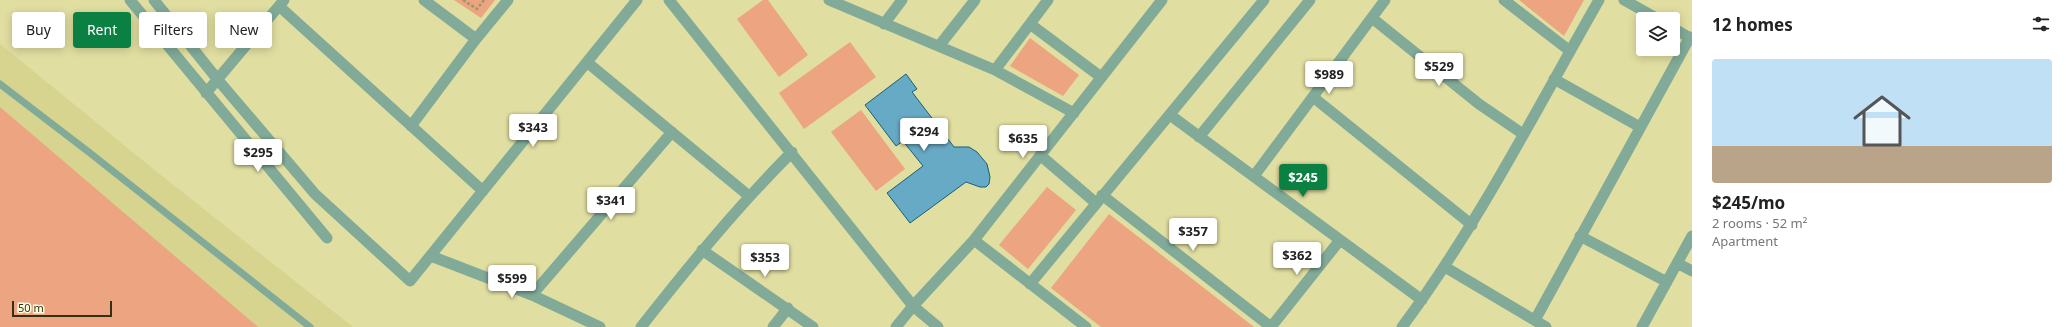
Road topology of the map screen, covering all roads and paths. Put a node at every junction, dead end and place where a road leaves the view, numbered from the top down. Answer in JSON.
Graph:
{"nodes":[{"id":1,"x":130,"y":0,"type":"edge"},
{"id":2,"x":154,"y":0,"type":"edge"},
{"id":3,"x":424,"y":0,"type":"edge"},
{"id":4,"x":463,"y":0,"type":"edge"},
{"id":5,"x":484,"y":0,"type":"edge"},
{"id":6,"x":508,"y":0,"type":"edge"},
{"id":7,"x":637,"y":0,"type":"edge"},
{"id":8,"x":669,"y":0,"type":"edge"},
{"id":9,"x":830,"y":0,"type":"edge"},
{"id":10,"x":902,"y":0,"type":"edge"},
{"id":11,"x":975,"y":0,"type":"edge"},
{"id":12,"x":1048,"y":0,"type":"edge"},
{"id":13,"x":1162,"y":0,"type":"edge"},
{"id":14,"x":1264,"y":0,"type":"edge"},
{"id":15,"x":1310,"y":0,"type":"edge"},
{"id":16,"x":1385,"y":0,"type":"edge"},
{"id":17,"x":1504,"y":0,"type":"edge"},
{"id":18,"x":1599,"y":0,"type":"edge"},
{"id":19,"x":1624,"y":0,"type":"edge"},
{"id":20,"x":281,"y":3,"type":"edge"},
{"id":21,"x":1639,"y":3,"type":"edge"},
{"id":22,"x":1650,"y":12,"type":"edge"},
{"id":23,"x":1372,"y":18,"type":"junction"},
{"id":24,"x":884,"y":24,"type":"junction"},
{"id":25,"x":1030,"y":24,"type":"junction"},
{"id":26,"x":1680,"y":32,"type":"edge"},
{"id":27,"x":1691,"y":38,"type":"edge"},
{"id":28,"x":476,"y":39,"type":"junction"},
{"id":29,"x":939,"y":46,"type":"junction"},
{"id":30,"x":1570,"y":51,"type":"junction"},
{"id":31,"x":588,"y":63,"type":"junction"},
{"id":32,"x":995,"y":70,"type":"junction"},
{"id":33,"x":1101,"y":77,"type":"junction"},
{"id":34,"x":1554,"y":79,"type":"junction"},
{"id":35,"x":218,"y":80,"type":"junction"},
{"id":36,"x":0,"y":84,"type":"edge"},
{"id":37,"x":206,"y":93,"type":"junction"},
{"id":38,"x":1313,"y":97,"type":"junction"},
{"id":39,"x":1074,"y":113,"type":"junction"},
{"id":40,"x":1170,"y":115,"type":"junction"},
{"id":41,"x":411,"y":126,"type":"junction"},
{"id":42,"x":1640,"y":127,"type":"junction"},
{"id":43,"x":672,"y":132,"type":"junction"},
{"id":44,"x":1522,"y":134,"type":"junction"},
{"id":45,"x":1199,"y":137,"type":"junction"},
{"id":46,"x":792,"y":152,"type":"junction"},
{"id":47,"x":1040,"y":155,"type":"junction"},
{"id":48,"x":1254,"y":176,"type":"junction"},
{"id":49,"x":483,"y":191,"type":"junction"},
{"id":50,"x":749,"y":196,"type":"junction"},
{"id":51,"x":1099,"y":199,"type":"junction"},
{"id":52,"x":1472,"y":224,"type":"junction"},
{"id":53,"x":1580,"y":236,"type":"junction"},
{"id":54,"x":1692,"y":236,"type":"edge"},
{"id":55,"x":327,"y":238,"type":"dead end"},
{"id":56,"x":974,"y":240,"type":"junction"},
{"id":57,"x":1340,"y":240,"type":"junction"},
{"id":58,"x":702,"y":250,"type":"junction"},
{"id":59,"x":431,"y":256,"type":"junction"},
{"id":60,"x":1677,"y":263,"type":"junction"},
{"id":61,"x":1445,"y":267,"type":"junction"},
{"id":62,"x":1692,"y":272,"type":"edge"},
{"id":63,"x":1667,"y":282,"type":"junction"},
{"id":64,"x":1030,"y":284,"type":"junction"},
{"id":65,"x":532,"y":295,"type":"junction"},
{"id":66,"x":1422,"y":300,"type":"junction"},
{"id":67,"x":913,"y":306,"type":"junction"},
{"id":68,"x":788,"y":308,"type":"junction"},
{"id":69,"x":1535,"y":320,"type":"junction"},
{"id":70,"x":310,"y":327,"type":"edge"},
{"id":71,"x":600,"y":327,"type":"edge"},
{"id":72,"x":641,"y":327,"type":"edge"},
{"id":73,"x":773,"y":327,"type":"edge"},
{"id":74,"x":813,"y":327,"type":"edge"},
{"id":75,"x":896,"y":327,"type":"edge"},
{"id":76,"x":938,"y":327,"type":"edge"},
{"id":77,"x":1086,"y":327,"type":"edge"},
{"id":78,"x":1271,"y":327,"type":"edge"},
{"id":79,"x":1402,"y":327,"type":"edge"},
{"id":80,"x":1546,"y":327,"type":"edge"},
{"id":81,"x":1642,"y":327,"type":"edge"}],
"edges":[{"from":1,"to":37,"type":"street"},
{"from":2,"to":35,"type":"street"},
{"from":3,"to":28,"type":"street"},
{"from":4,"to":5,"type":"path"},
{"from":6,"to":28,"type":"street"},
{"from":7,"to":31,"type":"street"},
{"from":8,"to":46,"type":"street"},
{"from":9,"to":24,"type":"street"},
{"from":10,"to":24,"type":"street"},
{"from":11,"to":29,"type":"street"},
{"from":12,"to":25,"type":"street"},
{"from":13,"to":33,"type":"street"},
{"from":14,"to":40,"type":"street"},
{"from":15,"to":45,"type":"street"},
{"from":16,"to":23,"type":"street"},
{"from":17,"to":30,"type":"street"},
{"from":18,"to":30,"type":"street"},
{"from":19,"to":21,"type":"street"},
{"from":20,"to":35,"type":"street"},
{"from":20,"to":41,"type":"street"},
{"from":21,"to":22,"type":"street"},
{"from":23,"to":38,"type":"street"},
{"from":23,"to":44,"type":"street"},
{"from":24,"to":29,"type":"street"},
{"from":25,"to":32,"type":"street"},
{"from":25,"to":33,"type":"street"},
{"from":26,"to":27,"type":"street"},
{"from":27,"to":42,"type":"street"},
{"from":28,"to":41,"type":"street"},
{"from":29,"to":32,"type":"street"},
{"from":30,"to":34,"type":"street"},
{"from":31,"to":43,"type":"street"},
{"from":31,"to":49,"type":"street"},
{"from":32,"to":39,"type":"street"},
{"from":33,"to":39,"type":"street"},
{"from":34,"to":42,"type":"street"},
{"from":34,"to":44,"type":"street"},
{"from":35,"to":37,"type":"street"},
{"from":35,"to":59,"type":"street"},
{"from":36,"to":70,"type":"lane"},
{"from":37,"to":55,"type":"street"},
{"from":38,"to":48,"type":"street"},
{"from":38,"to":52,"type":"street"},
{"from":39,"to":47,"type":"street"},
{"from":40,"to":45,"type":"street"},
{"from":40,"to":51,"type":"street"},
{"from":41,"to":49,"type":"street"},
{"from":42,"to":53,"type":"street"},
{"from":43,"to":50,"type":"street"},
{"from":43,"to":65,"type":"street"},
{"from":44,"to":52,"type":"street"},
{"from":45,"to":48,"type":"street"},
{"from":46,"to":50,"type":"street"},
{"from":46,"to":67,"type":"street"},
{"from":47,"to":51,"type":"street"},
{"from":47,"to":56,"type":"street"},
{"from":48,"to":57,"type":"street"},
{"from":49,"to":59,"type":"street"},
{"from":50,"to":58,"type":"street"},
{"from":51,"to":64,"type":"street"},
{"from":51,"to":78,"type":"street"},
{"from":52,"to":61,"type":"street"},
{"from":53,"to":63,"type":"street"},
{"from":53,"to":69,"type":"street"},
{"from":54,"to":60,"type":"street"},
{"from":56,"to":64,"type":"street"},
{"from":56,"to":67,"type":"street"},
{"from":57,"to":66,"type":"street"},
{"from":57,"to":78,"type":"street"},
{"from":58,"to":68,"type":"street"},
{"from":58,"to":72,"type":"street"},
{"from":59,"to":65,"type":"street"},
{"from":60,"to":62,"type":"street"},
{"from":60,"to":63,"type":"street"},
{"from":61,"to":66,"type":"street"},
{"from":61,"to":69,"type":"street"},
{"from":63,"to":81,"type":"street"},
{"from":64,"to":77,"type":"street"},
{"from":65,"to":71,"type":"street"},
{"from":66,"to":79,"type":"street"},
{"from":67,"to":75,"type":"street"},
{"from":67,"to":76,"type":"street"},
{"from":68,"to":73,"type":"street"},
{"from":68,"to":74,"type":"street"},
{"from":69,"to":80,"type":"street"}]}
